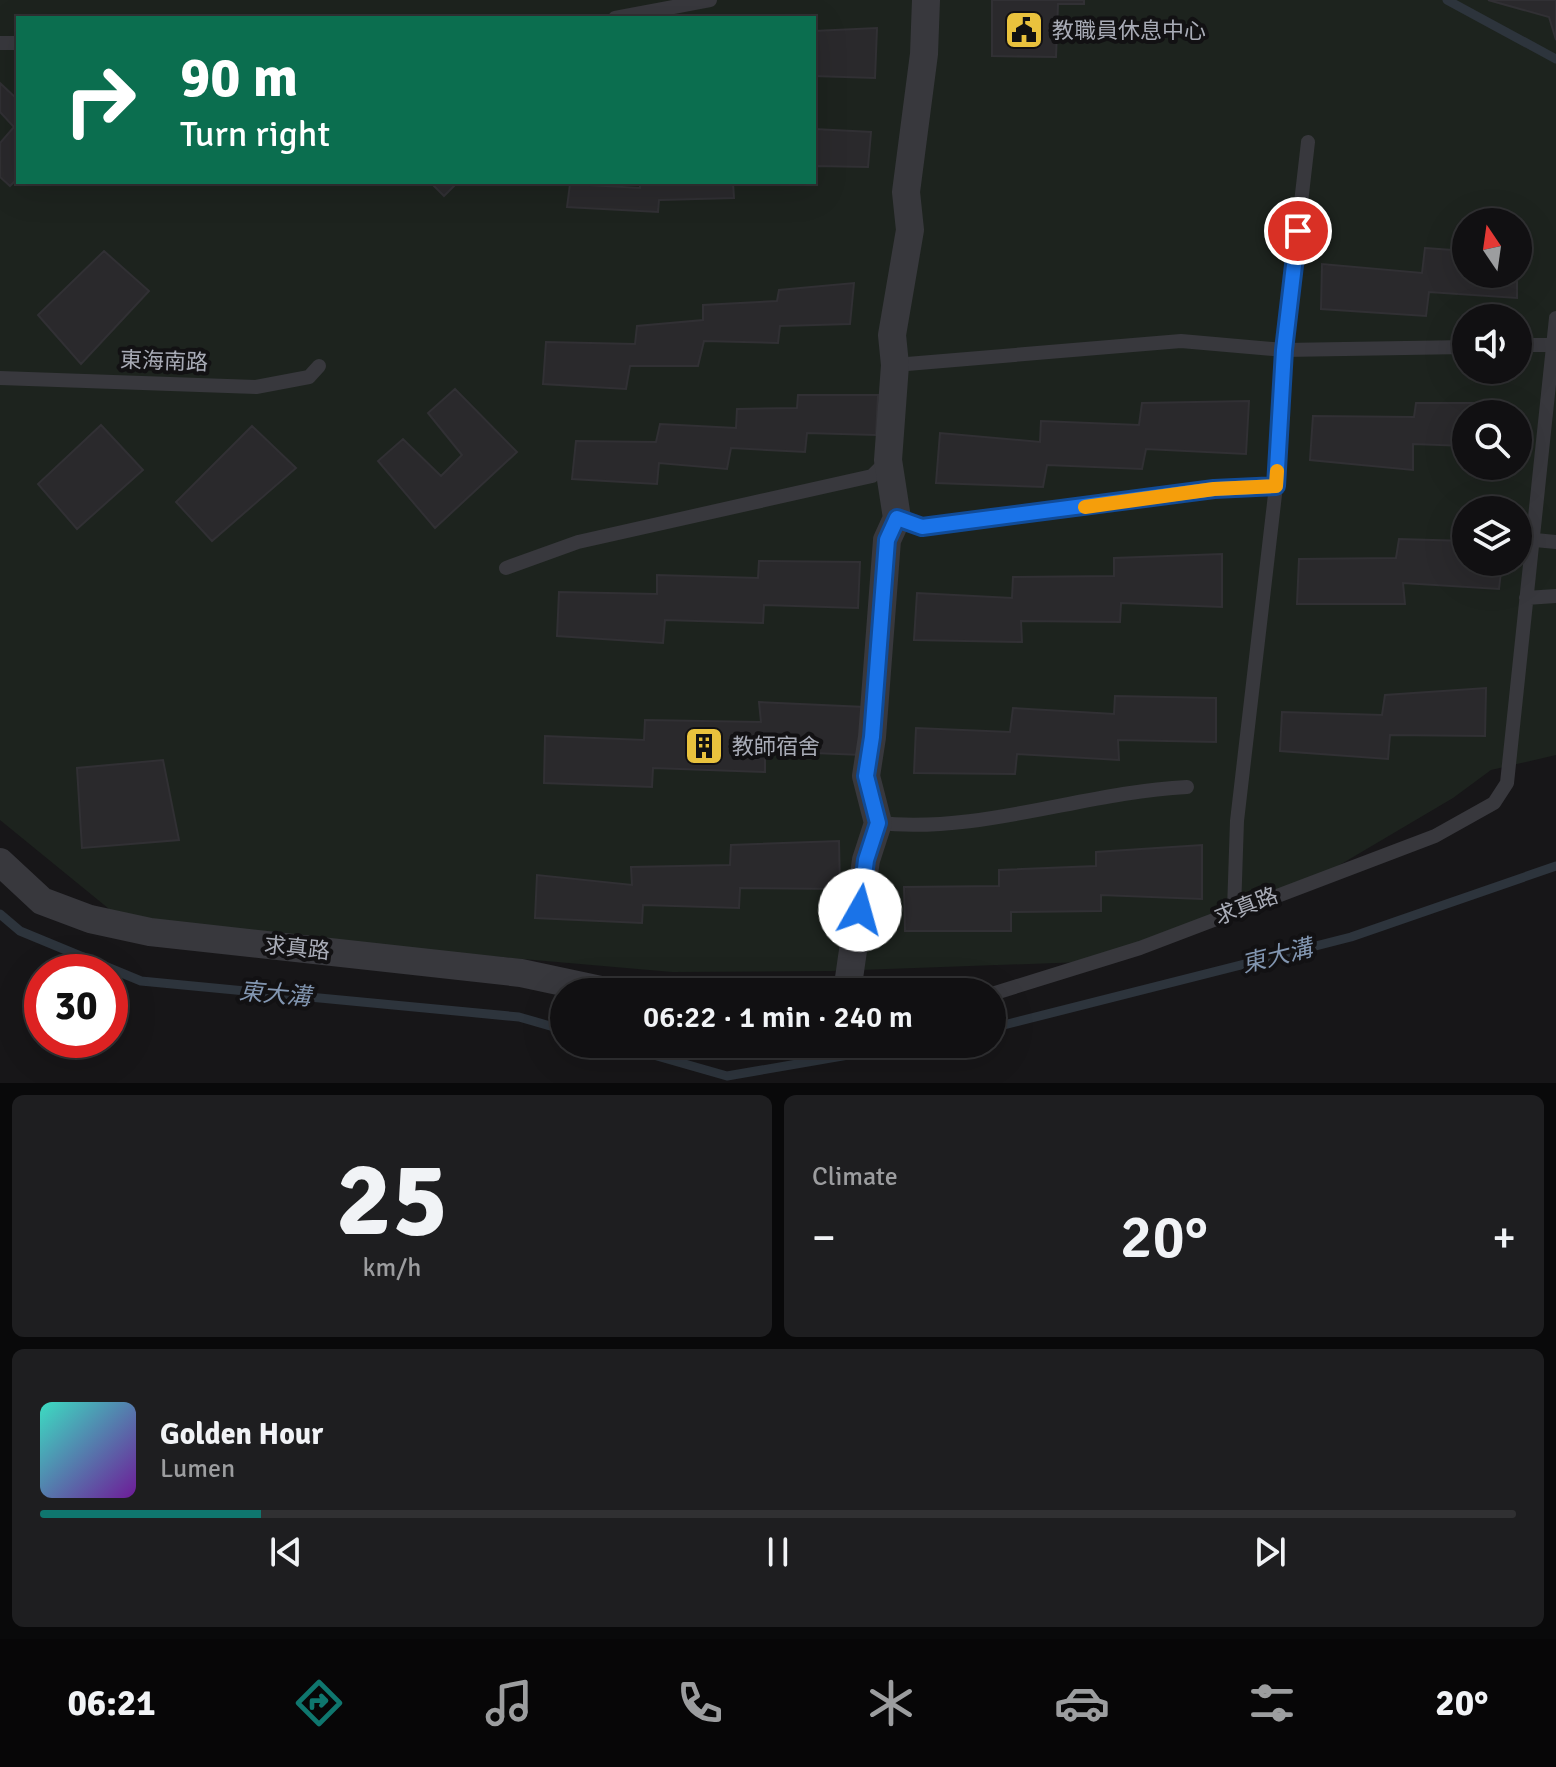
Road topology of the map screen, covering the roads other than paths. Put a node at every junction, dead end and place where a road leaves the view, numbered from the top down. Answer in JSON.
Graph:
{"nodes":[{"id":1,"x":710,"y":0,"type":"edge"},
{"id":2,"x":926,"y":0,"type":"edge"},
{"id":3,"x":626,"y":16,"type":"edge"},
{"id":4,"x":1308,"y":142,"type":"dead end"},
{"id":5,"x":1556,"y":318,"type":"edge"},
{"id":6,"x":1532,"y":345,"type":"edge"},
{"id":7,"x":1552,"y":345,"type":"junction"},
{"id":8,"x":1452,"y":347,"type":"edge"},
{"id":9,"x":1284,"y":350,"type":"junction"},
{"id":10,"x":895,"y":365,"type":"junction"},
{"id":11,"x":319,"y":366,"type":"dead end"},
{"id":12,"x":0,"y":378,"type":"edge"},
{"id":13,"x":888,"y":460,"type":"junction"},
{"id":14,"x":1276,"y":486,"type":"junction"},
{"id":15,"x":897,"y":518,"type":"junction"},
{"id":16,"x":1535,"y":540,"type":"junction"},
{"id":17,"x":1556,"y":542,"type":"edge"},
{"id":18,"x":506,"y":568,"type":"dead end"},
{"id":19,"x":1556,"y":596,"type":"edge"},
{"id":20,"x":1526,"y":598,"type":"junction"},
{"id":21,"x":1187,"y":787,"type":"dead end"},
{"id":22,"x":878,"y":823,"type":"junction"},
{"id":23,"x":0,"y":862,"type":"edge"},
{"id":24,"x":1234,"y":910,"type":"junction"},
{"id":25,"x":849,"y":978,"type":"edge"},
{"id":26,"x":550,"y":979,"type":"edge"},
{"id":27,"x":1006,"y":990,"type":"edge"}],
"edges":[{"from":1,"to":3,"type":"lane"},
{"from":2,"to":10,"type":"street"},
{"from":4,"to":9,"type":"lane"},
{"from":5,"to":7,"type":"lane"},
{"from":6,"to":7,"type":"lane"},
{"from":7,"to":16,"type":"lane"},
{"from":8,"to":9,"type":"lane"},
{"from":9,"to":10,"type":"lane"},
{"from":9,"to":14,"type":"lane"},
{"from":10,"to":13,"type":"street"},
{"from":11,"to":12,"type":"lane","name":"東海南路"},
{"from":13,"to":15,"type":"street"},
{"from":13,"to":18,"type":"lane"},
{"from":14,"to":15,"type":"lane"},
{"from":14,"to":24,"type":"lane"},
{"from":15,"to":22,"type":"street"},
{"from":16,"to":17,"type":"lane"},
{"from":16,"to":20,"type":"lane"},
{"from":19,"to":20,"type":"lane"},
{"from":20,"to":24,"type":"lane","name":"求真路"},
{"from":21,"to":22,"type":"lane"},
{"from":22,"to":25,"type":"street"},
{"from":23,"to":26,"type":"street","name":"求真路"},
{"from":24,"to":27,"type":"lane","name":"求真路"}]}
